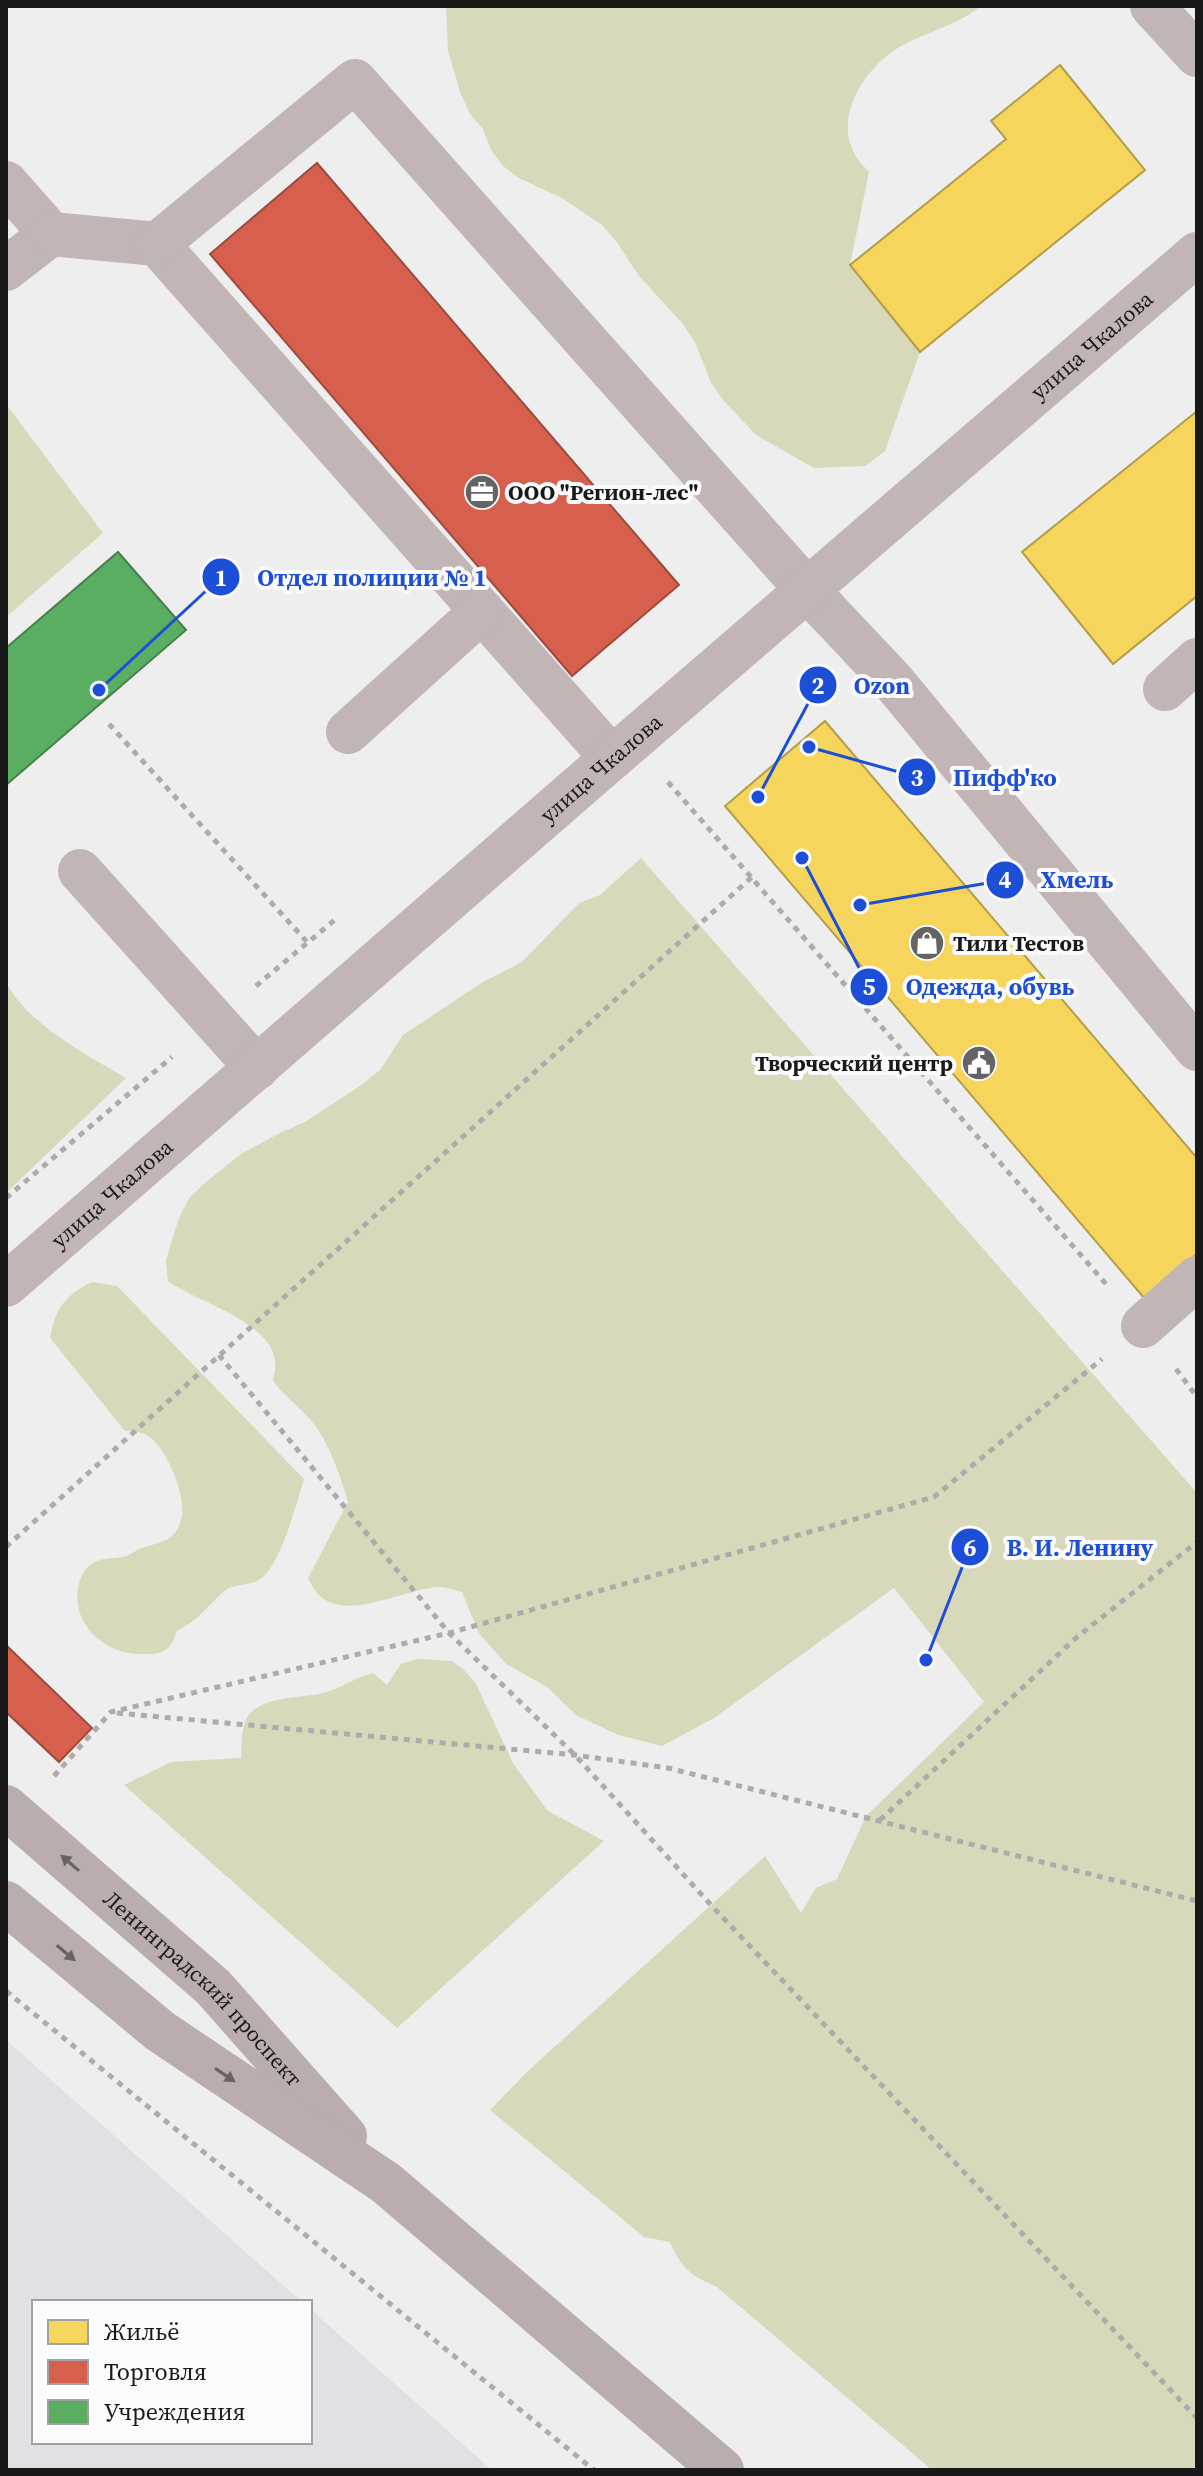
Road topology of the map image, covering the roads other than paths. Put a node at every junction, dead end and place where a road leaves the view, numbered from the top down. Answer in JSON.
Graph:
{"nodes":[{"id":1,"x":1152,"y":6,"type":"edge"},
{"id":2,"x":1197,"y":55,"type":"edge"},
{"id":3,"x":6,"y":183,"type":"edge"},
{"id":4,"x":51,"y":234,"type":"junction"},
{"id":5,"x":157,"y":244,"type":"junction"},
{"id":6,"x":1197,"y":254,"type":"edge"},
{"id":7,"x":6,"y":269,"type":"edge"},
{"id":8,"x":808,"y":591,"type":"junction"},
{"id":9,"x":482,"y":611,"type":"junction"},
{"id":10,"x":1197,"y":660,"type":"edge"},
{"id":11,"x":1165,"y":689,"type":"dead end"},
{"id":12,"x":348,"y":732,"type":"dead end"},
{"id":13,"x":622,"y":750,"type":"junction"},
{"id":14,"x":80,"y":871,"type":"dead end"},
{"id":15,"x":1197,"y":1049,"type":"edge"},
{"id":16,"x":257,"y":1068,"type":"junction"},
{"id":17,"x":1197,"y":1278,"type":"edge"},
{"id":18,"x":6,"y":1285,"type":"edge"},
{"id":19,"x":1143,"y":1326,"type":"road end"},
{"id":20,"x":6,"y":1807,"type":"edge"},
{"id":21,"x":6,"y":1903,"type":"edge"},
{"id":22,"x":386,"y":2183,"type":"junction"},
{"id":23,"x":722,"y":2470,"type":"edge"}],
"edges":[{"from":1,"to":2,"type":"street"},
{"from":3,"to":4,"type":"street"},
{"from":4,"to":5,"type":"street"},
{"from":4,"to":7,"type":"street"},
{"from":5,"to":8,"type":"street"},
{"from":5,"to":9,"type":"street"},
{"from":6,"to":8,"type":"street","name":"улица Чкалова"},
{"from":8,"to":13,"type":"street","name":"улица Чкалова"},
{"from":8,"to":15,"type":"street"},
{"from":9,"to":12,"type":"street"},
{"from":9,"to":13,"type":"street"},
{"from":10,"to":11,"type":"street"},
{"from":13,"to":16,"type":"street","name":"улица Чкалова"},
{"from":14,"to":16,"type":"street"},
{"from":16,"to":18,"type":"street","name":"улица Чкалова"},
{"from":17,"to":19,"type":"street"},
{"from":22,"to":20,"type":"main road","name":"Ленинградский проспект","one_way":true},
{"from":21,"to":22,"type":"main road","name":"Ленинградский проспект","one_way":true},
{"from":22,"to":23,"type":"main road","name":"Ленинградский проспект"}]}
